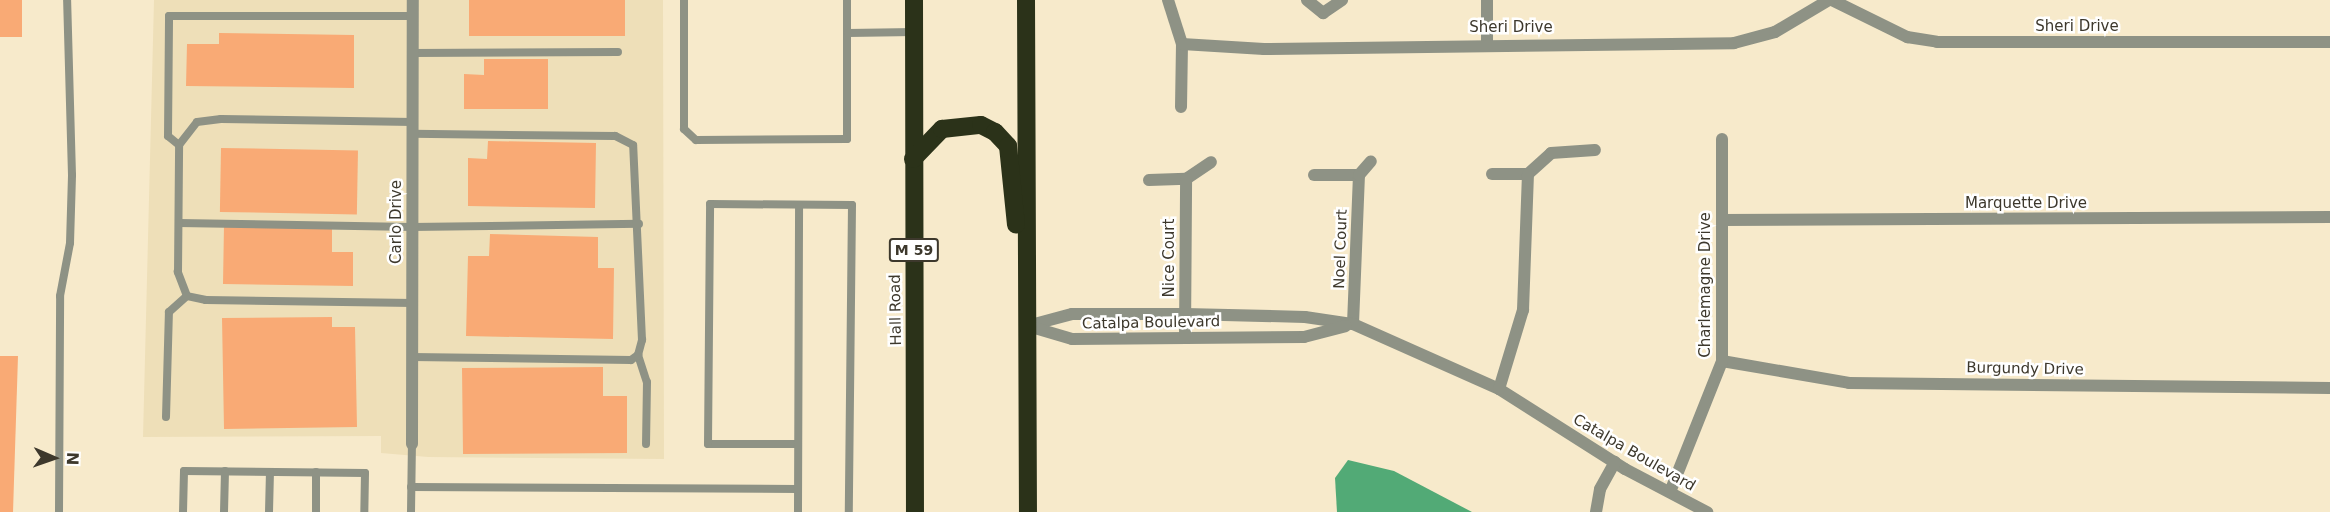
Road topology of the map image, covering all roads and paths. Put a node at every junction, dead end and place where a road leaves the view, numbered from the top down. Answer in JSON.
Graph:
{"nodes":[{"id":1,"x":67,"y":0,"type":"edge"},
{"id":2,"x":413,"y":0,"type":"edge"},
{"id":3,"x":684,"y":0,"type":"edge"},
{"id":4,"x":847,"y":0,"type":"edge"},
{"id":5,"x":914,"y":0,"type":"edge"},
{"id":6,"x":1026,"y":0,"type":"edge"},
{"id":7,"x":1168,"y":0,"type":"edge"},
{"id":8,"x":1307,"y":0,"type":"edge"},
{"id":9,"x":1342,"y":0,"type":"edge"},
{"id":10,"x":1487,"y":0,"type":"edge"},
{"id":11,"x":1831,"y":0,"type":"edge"},
{"id":12,"x":413,"y":16,"type":"junction"},
{"id":13,"x":914,"y":32,"type":"junction"},
{"id":14,"x":848,"y":33,"type":"junction"},
{"id":15,"x":2330,"y":42,"type":"edge"},
{"id":16,"x":1487,"y":43,"type":"junction"},
{"id":17,"x":1182,"y":44,"type":"junction"},
{"id":18,"x":618,"y":52,"type":"dead end"},
{"id":19,"x":413,"y":53,"type":"junction"},
{"id":20,"x":1181,"y":107,"type":"dead end"},
{"id":21,"x":413,"y":128,"type":"junction"},
{"id":22,"x":1722,"y":140,"type":"dead end"},
{"id":23,"x":179,"y":145,"type":"junction"},
{"id":24,"x":1595,"y":150,"type":"dead end"},
{"id":25,"x":913,"y":159,"type":"junction"},
{"id":26,"x":1371,"y":161,"type":"dead end"},
{"id":27,"x":1211,"y":162,"type":"dead end"},
{"id":28,"x":1492,"y":174,"type":"dead end"},
{"id":29,"x":1528,"y":174,"type":"junction"},
{"id":30,"x":1314,"y":175,"type":"dead end"},
{"id":31,"x":1359,"y":175,"type":"junction"},
{"id":32,"x":1186,"y":179,"type":"junction"},
{"id":33,"x":1149,"y":180,"type":"dead end"},
{"id":34,"x":799,"y":205,"type":"junction"},
{"id":35,"x":2330,"y":217,"type":"edge"},
{"id":36,"x":1722,"y":220,"type":"junction"},
{"id":37,"x":179,"y":223,"type":"junction"},
{"id":38,"x":639,"y":224,"type":"junction"},
{"id":39,"x":412,"y":227,"type":"junction"},
{"id":40,"x":187,"y":296,"type":"junction"},
{"id":41,"x":412,"y":303,"type":"junction"},
{"id":42,"x":1185,"y":314,"type":"junction"},
{"id":43,"x":1353,"y":324,"type":"junction"},
{"id":44,"x":1027,"y":326,"type":"junction"},
{"id":45,"x":1185,"y":337,"type":"junction"},
{"id":46,"x":639,"y":355,"type":"junction"},
{"id":47,"x":412,"y":357,"type":"junction"},
{"id":48,"x":1722,"y":361,"type":"junction"},
{"id":49,"x":2330,"y":388,"type":"edge"},
{"id":50,"x":1499,"y":389,"type":"junction"},
{"id":51,"x":166,"y":417,"type":"dead end"},
{"id":52,"x":412,"y":444,"type":"joint"},
{"id":53,"x":646,"y":444,"type":"dead end"},
{"id":54,"x":798,"y":444,"type":"junction"},
{"id":55,"x":1615,"y":462,"type":"junction"},
{"id":56,"x":225,"y":471,"type":"junction"},
{"id":57,"x":270,"y":472,"type":"junction"},
{"id":58,"x":316,"y":472,"type":"junction"},
{"id":59,"x":411,"y":487,"type":"junction"},
{"id":60,"x":798,"y":489,"type":"junction"},
{"id":61,"x":1670,"y":492,"type":"junction"},
{"id":62,"x":59,"y":512,"type":"edge"},
{"id":63,"x":183,"y":512,"type":"edge"},
{"id":64,"x":224,"y":512,"type":"edge"},
{"id":65,"x":269,"y":512,"type":"edge"},
{"id":66,"x":315,"y":512,"type":"edge"},
{"id":67,"x":364,"y":512,"type":"edge"},
{"id":68,"x":411,"y":512,"type":"edge"},
{"id":69,"x":798,"y":512,"type":"edge"},
{"id":70,"x":849,"y":512,"type":"edge"},
{"id":71,"x":915,"y":512,"type":"edge"},
{"id":72,"x":1028,"y":512,"type":"edge"},
{"id":73,"x":1596,"y":512,"type":"edge"},
{"id":74,"x":1707,"y":512,"type":"edge"}],
"edges":[{"from":1,"to":62,"type":"lane"},
{"from":2,"to":12,"type":"street","name":"Carlo Drive"},
{"from":3,"to":14,"type":"lane"},
{"from":4,"to":14,"type":"lane"},
{"from":5,"to":13,"type":"highway","name":"Hall Road","number":"M 59"},
{"from":6,"to":44,"type":"highway"},
{"from":7,"to":17,"type":"street"},
{"from":8,"to":9,"type":"street"},
{"from":10,"to":16,"type":"street"},
{"from":11,"to":15,"type":"street","name":"Sheri Drive"},
{"from":11,"to":16,"type":"street","name":"Sheri Drive"},
{"from":12,"to":19,"type":"street","name":"Carlo Drive"},
{"from":12,"to":23,"type":"lane"},
{"from":13,"to":14,"type":"lane"},
{"from":13,"to":25,"type":"highway","name":"Hall Road","number":"M 59"},
{"from":16,"to":17,"type":"street","name":"Sheri Drive"},
{"from":17,"to":20,"type":"street"},
{"from":18,"to":19,"type":"lane"},
{"from":19,"to":21,"type":"street","name":"Carlo Drive"},
{"from":21,"to":23,"type":"lane"},
{"from":21,"to":38,"type":"lane"},
{"from":21,"to":39,"type":"street","name":"Carlo Drive"},
{"from":22,"to":36,"type":"street","name":"Charlemagne Drive"},
{"from":23,"to":37,"type":"lane"},
{"from":24,"to":29,"type":"street"},
{"from":25,"to":44,"type":"highway"},
{"from":25,"to":71,"type":"highway","name":"Hall Road","number":"M 59"},
{"from":26,"to":31,"type":"street"},
{"from":27,"to":32,"type":"street"},
{"from":28,"to":29,"type":"street"},
{"from":29,"to":50,"type":"street"},
{"from":30,"to":31,"type":"street"},
{"from":31,"to":43,"type":"street","name":"Noel Court"},
{"from":32,"to":33,"type":"street"},
{"from":32,"to":42,"type":"street","name":"Nice Court"},
{"from":34,"to":54,"type":"lane"},
{"from":34,"to":54,"type":"lane"},
{"from":34,"to":70,"type":"lane"},
{"from":35,"to":36,"type":"street","name":"Marquette Drive"},
{"from":36,"to":48,"type":"street","name":"Charlemagne Drive"},
{"from":37,"to":39,"type":"lane"},
{"from":37,"to":40,"type":"lane"},
{"from":38,"to":39,"type":"lane"},
{"from":38,"to":46,"type":"lane"},
{"from":39,"to":41,"type":"street","name":"Carlo Drive"},
{"from":40,"to":41,"type":"lane"},
{"from":40,"to":51,"type":"lane"},
{"from":41,"to":47,"type":"street","name":"Carlo Drive"},
{"from":42,"to":43,"type":"street","name":"Catalpa Boulevard"},
{"from":42,"to":44,"type":"street","name":"Catalpa Boulevard"},
{"from":42,"to":45,"type":"street","name":"Nice Court"},
{"from":43,"to":45,"type":"street","name":"Catalpa Boulevard"},
{"from":43,"to":50,"type":"street","name":"Catalpa Boulevard"},
{"from":44,"to":45,"type":"street","name":"Catalpa Boulevard"},
{"from":44,"to":72,"type":"highway"},
{"from":46,"to":47,"type":"lane"},
{"from":46,"to":53,"type":"lane"},
{"from":47,"to":52,"type":"street","name":"Carlo Drive"},
{"from":48,"to":49,"type":"street","name":"Burgundy Drive"},
{"from":48,"to":61,"type":"street","name":"Charlemagne Drive"},
{"from":50,"to":55,"type":"street","name":"Catalpa Boulevard"},
{"from":52,"to":59,"type":"lane"},
{"from":54,"to":60,"type":"lane"},
{"from":55,"to":61,"type":"street","name":"Catalpa Boulevard"},
{"from":55,"to":73,"type":"street"},
{"from":56,"to":57,"type":"lane"},
{"from":56,"to":63,"type":"lane"},
{"from":56,"to":64,"type":"lane"},
{"from":57,"to":58,"type":"lane"},
{"from":57,"to":65,"type":"lane"},
{"from":58,"to":66,"type":"lane"},
{"from":58,"to":67,"type":"lane"},
{"from":59,"to":60,"type":"lane"},
{"from":59,"to":68,"type":"lane"},
{"from":60,"to":69,"type":"lane"},
{"from":61,"to":74,"type":"street","name":"Catalpa Boulevard"}]}
